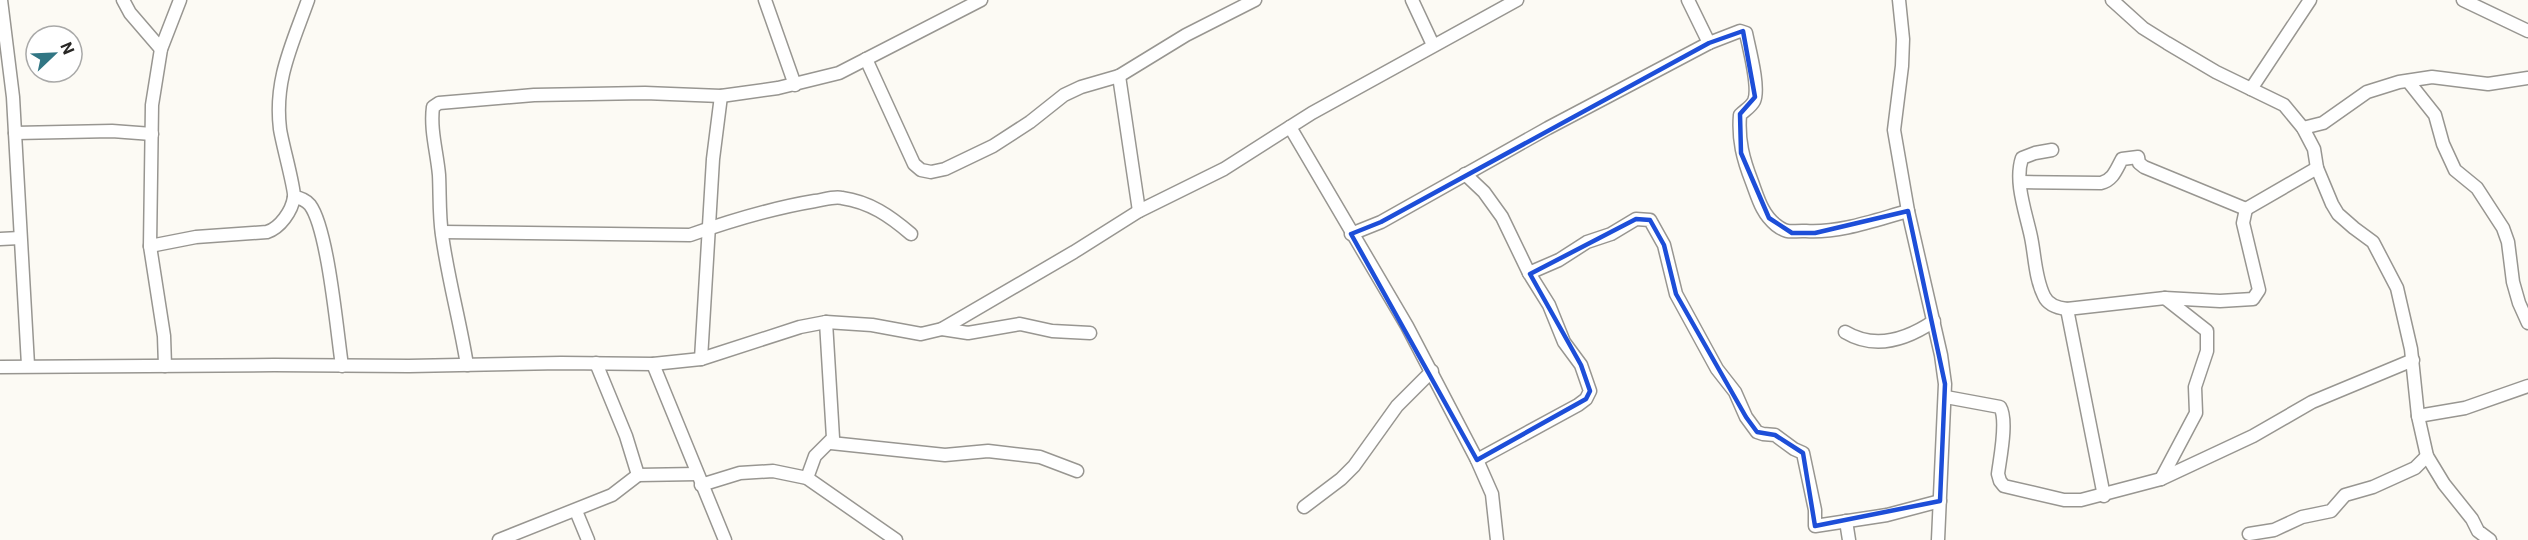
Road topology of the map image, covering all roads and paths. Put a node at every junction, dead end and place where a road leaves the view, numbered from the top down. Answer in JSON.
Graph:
{"nodes":[{"id":1,"x":1,"y":0,"type":"edge"},
{"id":2,"x":123,"y":0,"type":"edge"},
{"id":3,"x":180,"y":0,"type":"edge"},
{"id":4,"x":308,"y":0,"type":"edge"},
{"id":5,"x":765,"y":0,"type":"edge"},
{"id":6,"x":981,"y":0,"type":"edge"},
{"id":7,"x":1255,"y":0,"type":"edge"},
{"id":8,"x":1412,"y":0,"type":"edge"},
{"id":9,"x":1517,"y":0,"type":"edge"},
{"id":10,"x":1688,"y":0,"type":"edge"},
{"id":11,"x":1899,"y":0,"type":"edge"},
{"id":12,"x":2112,"y":0,"type":"edge"},
{"id":13,"x":2310,"y":0,"type":"edge"},
{"id":14,"x":2463,"y":0,"type":"edge"},
{"id":15,"x":2528,"y":31,"type":"edge"},
{"id":16,"x":1709,"y":43,"type":"junction"},
{"id":17,"x":1433,"y":45,"type":"junction"},
{"id":18,"x":160,"y":50,"type":"junction"},
{"id":19,"x":866,"y":59,"type":"junction"},
{"id":20,"x":2528,"y":74,"type":"edge"},
{"id":21,"x":1119,"y":76,"type":"junction"},
{"id":22,"x":2408,"y":81,"type":"junction"},
{"id":23,"x":795,"y":85,"type":"junction"},
{"id":24,"x":2251,"y":89,"type":"junction"},
{"id":25,"x":721,"y":96,"type":"junction"},
{"id":26,"x":1290,"y":127,"type":"junction"},
{"id":27,"x":2303,"y":128,"type":"junction"},
{"id":28,"x":15,"y":132,"type":"junction"},
{"id":29,"x":152,"y":134,"type":"junction"},
{"id":30,"x":2052,"y":150,"type":"dead end"},
{"id":31,"x":2317,"y":168,"type":"junction"},
{"id":32,"x":1464,"y":174,"type":"junction"},
{"id":33,"x":2020,"y":182,"type":"junction"},
{"id":34,"x":294,"y":197,"type":"junction"},
{"id":35,"x":2246,"y":209,"type":"junction"},
{"id":36,"x":1139,"y":211,"type":"junction"},
{"id":37,"x":1908,"y":211,"type":"junction"},
{"id":38,"x":710,"y":226,"type":"junction"},
{"id":39,"x":442,"y":232,"type":"junction"},
{"id":40,"x":911,"y":234,"type":"dead end"},
{"id":41,"x":1351,"y":234,"type":"junction"},
{"id":42,"x":20,"y":238,"type":"junction"},
{"id":43,"x":0,"y":239,"type":"edge"},
{"id":44,"x":150,"y":246,"type":"junction"},
{"id":45,"x":1529,"y":273,"type":"junction"},
{"id":46,"x":2165,"y":298,"type":"junction"},
{"id":47,"x":2067,"y":309,"type":"junction"},
{"id":48,"x":1934,"y":321,"type":"junction"},
{"id":49,"x":826,"y":322,"type":"junction"},
{"id":50,"x":2528,"y":322,"type":"edge"},
{"id":51,"x":942,"y":329,"type":"junction"},
{"id":52,"x":1845,"y":332,"type":"dead end"},
{"id":53,"x":1090,"y":333,"type":"dead end"},
{"id":54,"x":700,"y":359,"type":"junction"},
{"id":55,"x":2413,"y":360,"type":"junction"},
{"id":56,"x":596,"y":363,"type":"junction"},
{"id":57,"x":654,"y":364,"type":"junction"},
{"id":58,"x":28,"y":365,"type":"junction"},
{"id":59,"x":467,"y":365,"type":"junction"},
{"id":60,"x":165,"y":366,"type":"junction"},
{"id":61,"x":342,"y":366,"type":"junction"},
{"id":62,"x":0,"y":367,"type":"edge"},
{"id":63,"x":1432,"y":371,"type":"junction"},
{"id":64,"x":2528,"y":386,"type":"edge"},
{"id":65,"x":1946,"y":397,"type":"junction"},
{"id":66,"x":2418,"y":416,"type":"junction"},
{"id":67,"x":831,"y":443,"type":"junction"},
{"id":68,"x":2427,"y":456,"type":"junction"},
{"id":69,"x":1477,"y":460,"type":"junction"},
{"id":70,"x":1077,"y":471,"type":"dead end"},
{"id":71,"x":638,"y":475,"type":"junction"},
{"id":72,"x":807,"y":478,"type":"junction"},
{"id":73,"x":2161,"y":479,"type":"junction"},
{"id":74,"x":699,"y":480,"type":"junction"},
{"id":75,"x":2104,"y":495,"type":"junction"},
{"id":76,"x":1940,"y":501,"type":"junction"},
{"id":77,"x":1304,"y":507,"type":"dead end"},
{"id":78,"x":576,"y":511,"type":"junction"},
{"id":79,"x":1846,"y":521,"type":"junction"},
{"id":80,"x":2249,"y":534,"type":"dead end"},
{"id":81,"x":2479,"y":536,"type":"edge"},
{"id":82,"x":499,"y":540,"type":"edge"},
{"id":83,"x":588,"y":540,"type":"edge"},
{"id":84,"x":725,"y":540,"type":"edge"},
{"id":85,"x":896,"y":540,"type":"edge"},
{"id":86,"x":1497,"y":540,"type":"edge"},
{"id":87,"x":1849,"y":540,"type":"edge"},
{"id":88,"x":1938,"y":540,"type":"edge"},
{"id":89,"x":2490,"y":540,"type":"edge"}],
"edges":[{"from":1,"to":28,"type":"street"},
{"from":2,"to":18,"type":"street"},
{"from":3,"to":18,"type":"street"},
{"from":4,"to":34,"type":"street"},
{"from":5,"to":23,"type":"street"},
{"from":6,"to":19,"type":"street"},
{"from":7,"to":21,"type":"street"},
{"from":8,"to":17,"type":"street"},
{"from":9,"to":17,"type":"street"},
{"from":10,"to":16,"type":"street"},
{"from":11,"to":37,"type":"street"},
{"from":12,"to":24,"type":"street"},
{"from":13,"to":24,"type":"street"},
{"from":14,"to":15,"type":"street"},
{"from":16,"to":32,"type":"street"},
{"from":16,"to":37,"type":"street"},
{"from":17,"to":26,"type":"street"},
{"from":18,"to":29,"type":"street"},
{"from":19,"to":21,"type":"street"},
{"from":19,"to":23,"type":"street"},
{"from":20,"to":22,"type":"street"},
{"from":21,"to":36,"type":"street"},
{"from":22,"to":27,"type":"street"},
{"from":22,"to":50,"type":"street"},
{"from":23,"to":25,"type":"street"},
{"from":24,"to":27,"type":"street"},
{"from":25,"to":38,"type":"street"},
{"from":25,"to":39,"type":"street"},
{"from":26,"to":36,"type":"street"},
{"from":26,"to":41,"type":"street"},
{"from":27,"to":31,"type":"street"},
{"from":28,"to":29,"type":"street"},
{"from":28,"to":42,"type":"street"},
{"from":29,"to":44,"type":"street"},
{"from":30,"to":33,"type":"street"},
{"from":31,"to":35,"type":"street"},
{"from":31,"to":55,"type":"street"},
{"from":32,"to":41,"type":"street"},
{"from":32,"to":45,"type":"street"},
{"from":33,"to":35,"type":"street"},
{"from":33,"to":47,"type":"street"},
{"from":34,"to":44,"type":"street"},
{"from":34,"to":61,"type":"street"},
{"from":35,"to":46,"type":"street"},
{"from":36,"to":51,"type":"street"},
{"from":37,"to":48,"type":"street"},
{"from":38,"to":39,"type":"street"},
{"from":38,"to":40,"type":"street"},
{"from":38,"to":54,"type":"street"},
{"from":39,"to":59,"type":"street"},
{"from":41,"to":63,"type":"street"},
{"from":42,"to":43,"type":"street"},
{"from":42,"to":58,"type":"street"},
{"from":44,"to":60,"type":"street"},
{"from":45,"to":69,"type":"street"},
{"from":45,"to":79,"type":"street"},
{"from":46,"to":47,"type":"street"},
{"from":46,"to":73,"type":"street"},
{"from":47,"to":75,"type":"street"},
{"from":48,"to":52,"type":"street"},
{"from":48,"to":65,"type":"street"},
{"from":49,"to":51,"type":"street"},
{"from":49,"to":54,"type":"street"},
{"from":49,"to":67,"type":"street"},
{"from":51,"to":53,"type":"street"},
{"from":54,"to":57,"type":"street"},
{"from":55,"to":66,"type":"street"},
{"from":55,"to":73,"type":"street"},
{"from":56,"to":57,"type":"street"},
{"from":56,"to":59,"type":"street"},
{"from":56,"to":71,"type":"street"},
{"from":57,"to":74,"type":"street"},
{"from":58,"to":60,"type":"street"},
{"from":58,"to":62,"type":"street"},
{"from":59,"to":61,"type":"street"},
{"from":60,"to":61,"type":"street"},
{"from":63,"to":69,"type":"street"},
{"from":63,"to":77,"type":"street"},
{"from":64,"to":66,"type":"street"},
{"from":65,"to":75,"type":"street"},
{"from":65,"to":76,"type":"street"},
{"from":66,"to":68,"type":"street"},
{"from":67,"to":70,"type":"street"},
{"from":67,"to":72,"type":"street"},
{"from":68,"to":80,"type":"street"},
{"from":68,"to":81,"type":"street"},
{"from":69,"to":86,"type":"street"},
{"from":71,"to":74,"type":"street"},
{"from":71,"to":78,"type":"street"},
{"from":72,"to":74,"type":"street"},
{"from":72,"to":85,"type":"street"},
{"from":73,"to":75,"type":"street"},
{"from":74,"to":84,"type":"street"},
{"from":76,"to":79,"type":"street"},
{"from":76,"to":88,"type":"street"},
{"from":78,"to":82,"type":"street"},
{"from":78,"to":83,"type":"street"},
{"from":79,"to":87,"type":"street"},
{"from":81,"to":89,"type":"street"}]}
